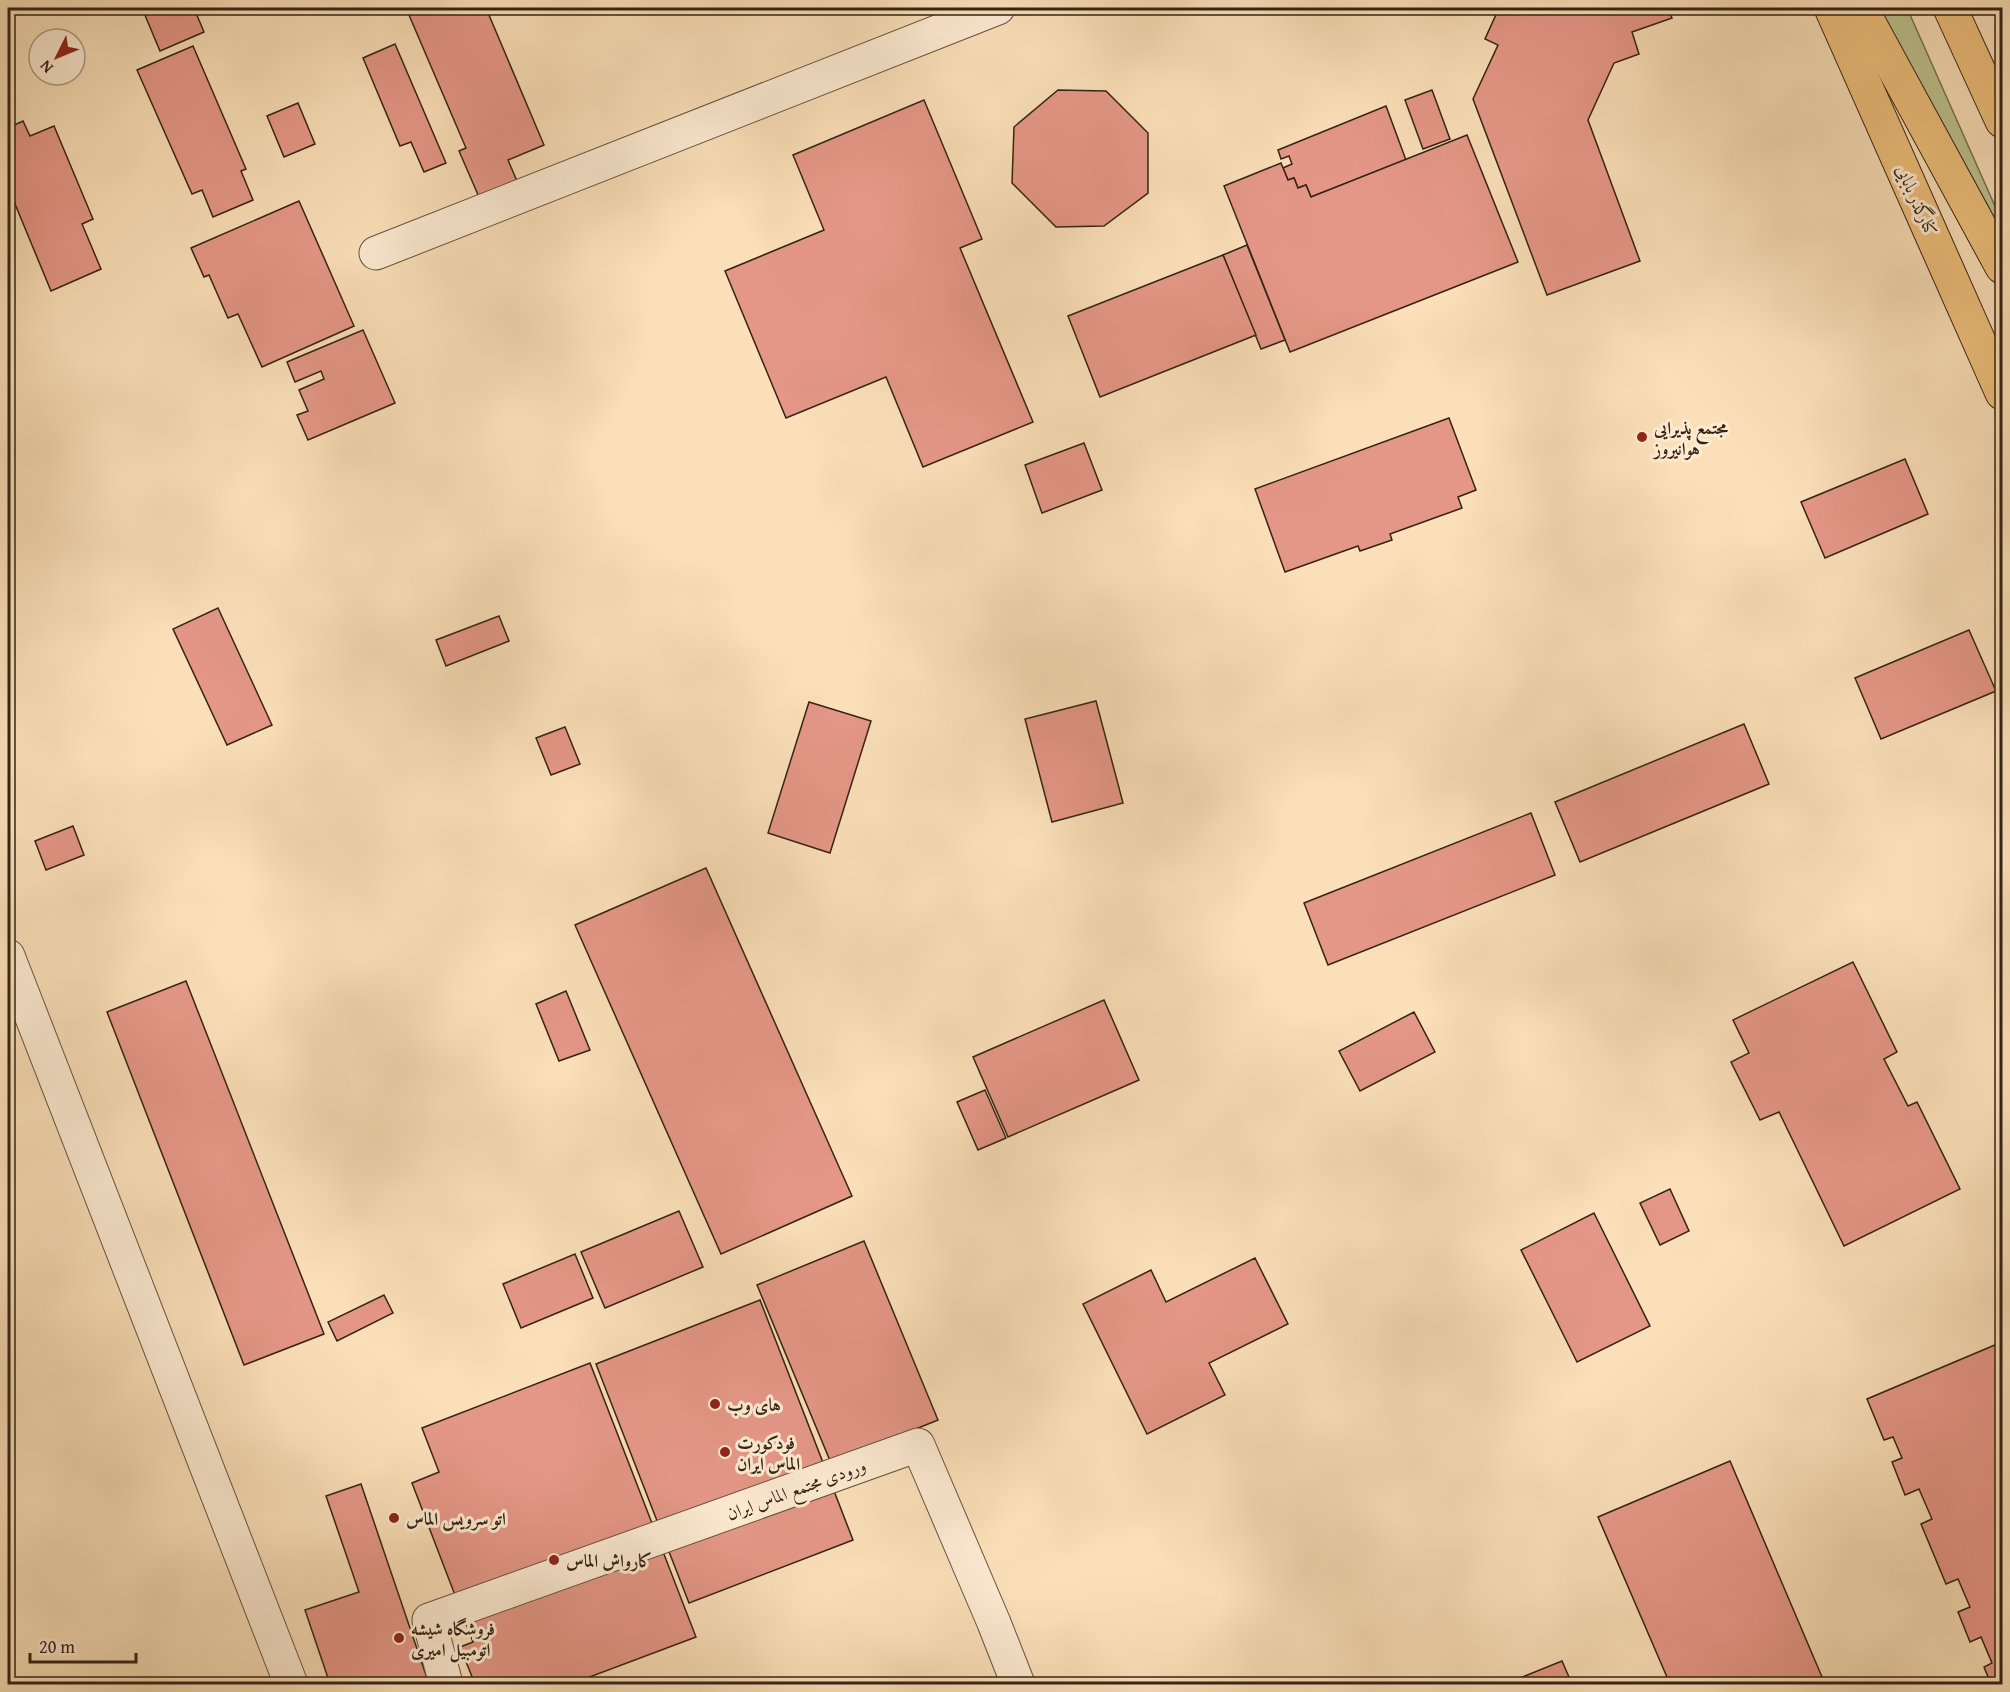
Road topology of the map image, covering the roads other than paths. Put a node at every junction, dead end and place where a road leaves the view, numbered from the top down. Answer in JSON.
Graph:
{"nodes":[{"id":1,"x":998,"y":8,"type":"edge"},
{"id":2,"x":1831,"y":8,"type":"edge"},
{"id":3,"x":1861,"y":8,"type":"edge"},
{"id":4,"x":1950,"y":8,"type":"edge"},
{"id":5,"x":2002,"y":121,"type":"edge"},
{"id":6,"x":376,"y":253,"type":"dead end"},
{"id":7,"x":2002,"y":267,"type":"edge"},
{"id":8,"x":2002,"y":393,"type":"edge"},
{"id":9,"x":8,"y":956,"type":"edge"},
{"id":10,"x":291,"y":1684,"type":"edge"},
{"id":11,"x":446,"y":1684,"type":"edge"},
{"id":12,"x":1018,"y":1684,"type":"edge"}],
"edges":[{"from":1,"to":6,"type":"street"},
{"from":2,"to":8,"type":"main road","name":"کنارگذر بابایی"},
{"from":3,"to":7,"type":"main road"},
{"from":4,"to":5,"type":"main road"},
{"from":9,"to":10,"type":"street"},
{"from":11,"to":12,"type":"street","name":"ورودی مجتمع الماس ایران"}]}
